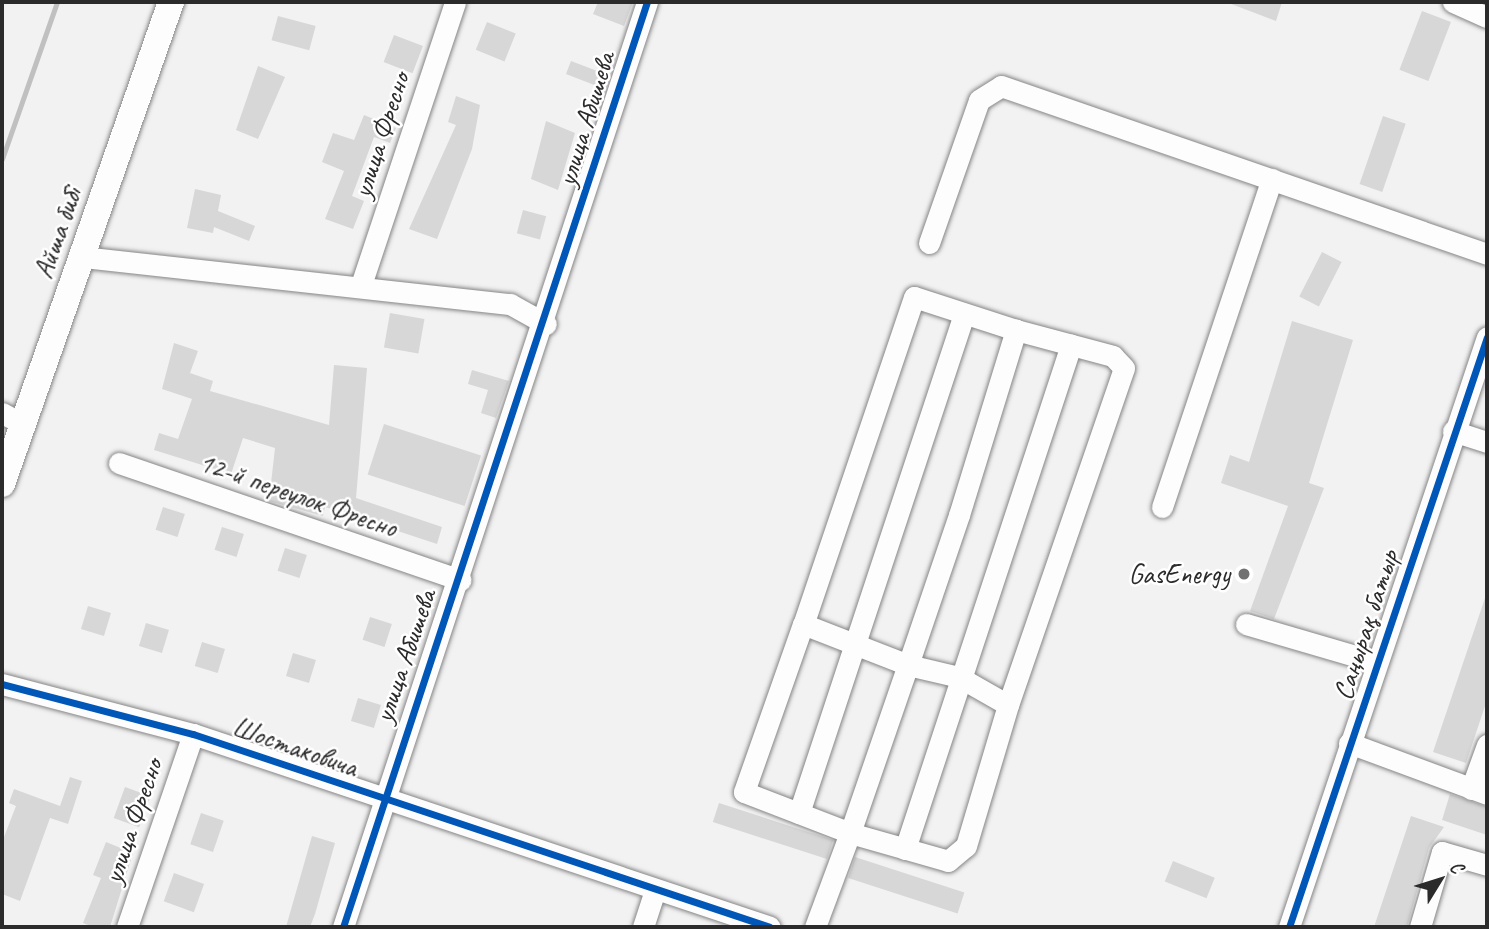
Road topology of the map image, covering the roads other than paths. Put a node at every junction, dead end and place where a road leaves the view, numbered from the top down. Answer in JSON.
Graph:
{"nodes":[{"id":1,"x":171,"y":2,"type":"edge"},
{"id":2,"x":455,"y":2,"type":"edge"},
{"id":3,"x":647,"y":2,"type":"edge"},
{"id":4,"x":1453,"y":2,"type":"edge"},
{"id":5,"x":1487,"y":17,"type":"edge"},
{"id":6,"x":1272,"y":178,"type":"junction"},
{"id":7,"x":929,"y":243,"type":"dead end"},
{"id":8,"x":1487,"y":254,"type":"edge"},
{"id":9,"x":83,"y":257,"type":"junction"},
{"id":10,"x":360,"y":285,"type":"junction"},
{"id":11,"x":964,"y":314,"type":"junction"},
{"id":12,"x":546,"y":324,"type":"junction"},
{"id":13,"x":1016,"y":330,"type":"junction"},
{"id":14,"x":1487,"y":337,"type":"edge"},
{"id":15,"x":1071,"y":345,"type":"junction"},
{"id":16,"x":12,"y":418,"type":"edge"},
{"id":17,"x":1453,"y":431,"type":"junction"},
{"id":18,"x":1487,"y":442,"type":"edge"},
{"id":19,"x":119,"y":463,"type":"dead end"},
{"id":20,"x":2,"y":484,"type":"edge"},
{"id":21,"x":1162,"y":507,"type":"dead end"},
{"id":22,"x":460,"y":580,"type":"junction"},
{"id":23,"x":803,"y":624,"type":"junction"},
{"id":24,"x":1246,"y":624,"type":"dead end"},
{"id":25,"x":856,"y":644,"type":"junction"},
{"id":26,"x":1376,"y":662,"type":"junction"},
{"id":27,"x":908,"y":665,"type":"junction"},
{"id":28,"x":959,"y":677,"type":"junction"},
{"id":29,"x":2,"y":684,"type":"edge"},
{"id":30,"x":1008,"y":705,"type":"junction"},
{"id":31,"x":193,"y":734,"type":"junction"},
{"id":32,"x":1349,"y":743,"type":"junction"},
{"id":33,"x":1487,"y":745,"type":"edge"},
{"id":34,"x":1479,"y":791,"type":"edge"},
{"id":35,"x":385,"y":800,"type":"junction"},
{"id":36,"x":799,"y":813,"type":"junction"},
{"id":37,"x":850,"y":833,"type":"junction"},
{"id":38,"x":905,"y":849,"type":"junction"},
{"id":39,"x":1487,"y":865,"type":"edge"},
{"id":40,"x":655,"y":890,"type":"junction"},
{"id":41,"x":1298,"y":902,"type":"junction"},
{"id":42,"x":127,"y":927,"type":"edge"},
{"id":43,"x":343,"y":927,"type":"edge"},
{"id":44,"x":643,"y":927,"type":"edge"},
{"id":45,"x":770,"y":927,"type":"edge"},
{"id":46,"x":815,"y":927,"type":"edge"},
{"id":47,"x":1281,"y":927,"type":"edge"},
{"id":48,"x":1289,"y":927,"type":"edge"},
{"id":49,"x":1295,"y":927,"type":"edge"},
{"id":50,"x":1420,"y":927,"type":"edge"}],
"edges":[{"from":1,"to":9,"type":"main road","name":"Айша бибі"},
{"from":2,"to":10,"type":"street","name":"улица Фресно"},
{"from":3,"to":12,"type":"street","name":"улица Абишева"},
{"from":4,"to":5,"type":"street"},
{"from":6,"to":7,"type":"street"},
{"from":6,"to":8,"type":"street"},
{"from":6,"to":21,"type":"street"},
{"from":9,"to":10,"type":"street"},
{"from":9,"to":16,"type":"main road","name":"Айша бибі"},
{"from":10,"to":12,"type":"street"},
{"from":11,"to":13,"type":"street"},
{"from":11,"to":23,"type":"street"},
{"from":11,"to":25,"type":"street"},
{"from":12,"to":22,"type":"street","name":"улица Абишева"},
{"from":13,"to":15,"type":"street"},
{"from":13,"to":27,"type":"street"},
{"from":14,"to":17,"type":"street","name":"Саңырақ батыр"},
{"from":15,"to":28,"type":"street"},
{"from":15,"to":30,"type":"street"},
{"from":16,"to":20,"type":"main road","name":"Айша бибі"},
{"from":17,"to":18,"type":"street"},
{"from":17,"to":26,"type":"street","name":"Саңырақ батыр"},
{"from":19,"to":22,"type":"street","name":"12-й переулок Фресно"},
{"from":22,"to":35,"type":"street","name":"улица Абишева"},
{"from":23,"to":25,"type":"street"},
{"from":23,"to":36,"type":"street"},
{"from":24,"to":26,"type":"street"},
{"from":25,"to":27,"type":"street"},
{"from":25,"to":36,"type":"street"},
{"from":26,"to":32,"type":"street","name":"Саңырақ батыр"},
{"from":27,"to":28,"type":"street"},
{"from":27,"to":37,"type":"street"},
{"from":28,"to":30,"type":"street"},
{"from":28,"to":38,"type":"street"},
{"from":29,"to":31,"type":"street","name":"Шостаковича"},
{"from":30,"to":38,"type":"street"},
{"from":31,"to":35,"type":"street","name":"Шостаковича"},
{"from":31,"to":42,"type":"street","name":"улица Фресно"},
{"from":32,"to":34,"type":"street"},
{"from":32,"to":41,"type":"street","name":"Саңырақ батыр"},
{"from":33,"to":34,"type":"street"},
{"from":35,"to":40,"type":"street","name":"Шостаковича"},
{"from":35,"to":43,"type":"street","name":"улица Абишева"},
{"from":36,"to":37,"type":"street"},
{"from":37,"to":38,"type":"street"},
{"from":37,"to":46,"type":"street"},
{"from":39,"to":50,"type":"street"},
{"from":40,"to":44,"type":"street"},
{"from":40,"to":45,"type":"street","name":"Шостаковича"},
{"from":41,"to":47,"type":"street"},
{"from":41,"to":48,"type":"street","name":"Саңырақ батыр"},
{"from":41,"to":49,"type":"street"}]}
